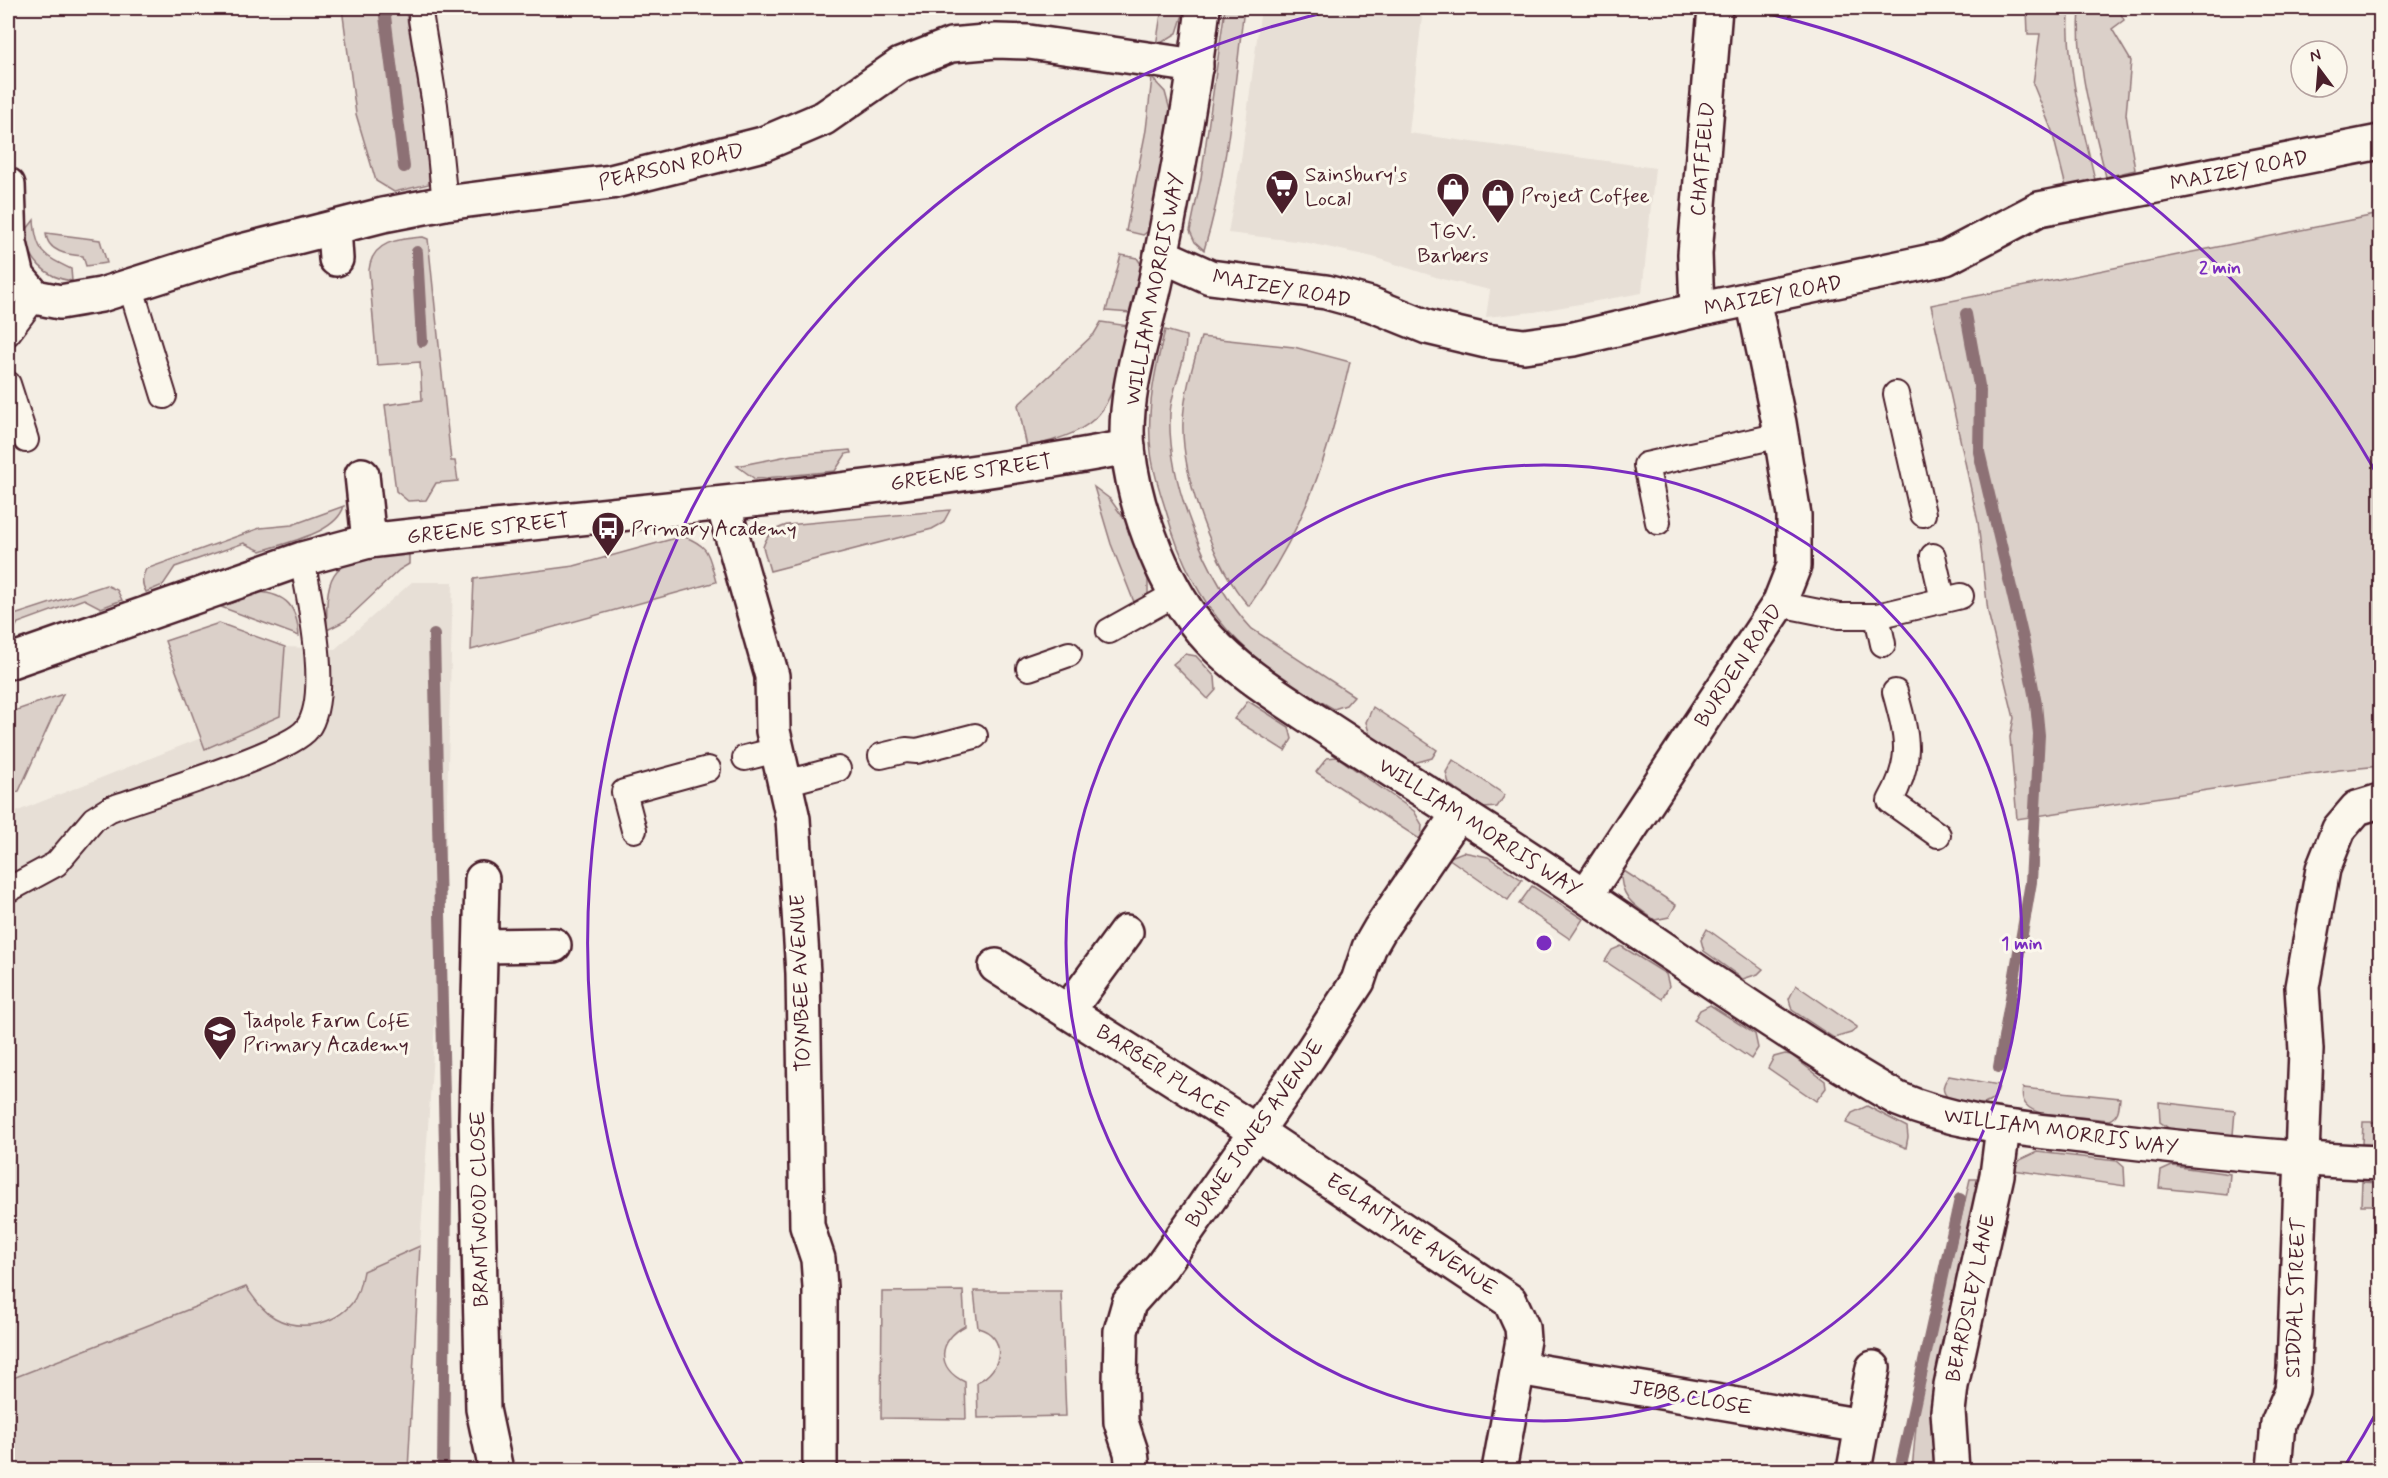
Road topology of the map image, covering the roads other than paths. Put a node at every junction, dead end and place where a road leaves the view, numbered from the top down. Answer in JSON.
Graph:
{"nodes":[{"id":1,"x":1203,"y":8,"type":"edge"},
{"id":2,"x":1715,"y":8,"type":"edge"},
{"id":3,"x":421,"y":19,"type":"dead end"},
{"id":4,"x":1196,"y":66,"type":"junction"},
{"id":5,"x":2380,"y":142,"type":"edge"},
{"id":6,"x":8,"y":185,"type":"edge"},
{"id":7,"x":445,"y":203,"type":"junction"},
{"id":8,"x":1161,"y":255,"type":"junction"},
{"id":9,"x":130,"y":285,"type":"junction"},
{"id":10,"x":35,"y":297,"type":"junction"},
{"id":11,"x":1753,"y":299,"type":"junction"},
{"id":12,"x":1697,"y":310,"type":"junction"},
{"id":13,"x":8,"y":333,"type":"edge"},
{"id":14,"x":8,"y":384,"type":"edge"},
{"id":15,"x":1896,"y":394,"type":"dead end"},
{"id":16,"x":164,"y":396,"type":"dead end"},
{"id":17,"x":1781,"y":435,"type":"junction"},
{"id":18,"x":26,"y":440,"type":"dead end"},
{"id":19,"x":1128,"y":447,"type":"junction"},
{"id":20,"x":362,"y":475,"type":"dead end"},
{"id":21,"x":723,"y":504,"type":"junction"},
{"id":22,"x":1923,"y":513,"type":"dead end"},
{"id":23,"x":1658,"y":522,"type":"dead end"},
{"id":24,"x":369,"y":541,"type":"junction"},
{"id":25,"x":1933,"y":556,"type":"dead end"},
{"id":26,"x":302,"y":559,"type":"junction"},
{"id":27,"x":1177,"y":593,"type":"junction"},
{"id":28,"x":1779,"y":604,"type":"junction"},
{"id":29,"x":1877,"y":616,"type":"junction"},
{"id":30,"x":1109,"y":631,"type":"dead end"},
{"id":31,"x":1883,"y":644,"type":"dead end"},
{"id":32,"x":1070,"y":654,"type":"dead end"},
{"id":33,"x":8,"y":662,"type":"edge"},
{"id":34,"x":1029,"y":668,"type":"dead end"},
{"id":35,"x":1895,"y":692,"type":"dead end"},
{"id":36,"x":975,"y":736,"type":"dead end"},
{"id":37,"x":777,"y":750,"type":"junction"},
{"id":38,"x":881,"y":756,"type":"dead end"},
{"id":39,"x":745,"y":759,"type":"dead end"},
{"id":40,"x":708,"y":769,"type":"dead end"},
{"id":41,"x":838,"y":769,"type":"dead end"},
{"id":42,"x":784,"y":783,"type":"junction"},
{"id":43,"x":2380,"y":801,"type":"edge"},
{"id":44,"x":1459,"y":813,"type":"junction"},
{"id":45,"x":634,"y":830,"type":"dead end"},
{"id":46,"x":1938,"y":835,"type":"dead end"},
{"id":47,"x":482,"y":879,"type":"dead end"},
{"id":48,"x":8,"y":890,"type":"edge"},
{"id":49,"x":1586,"y":895,"type":"junction"},
{"id":50,"x":1126,"y":932,"type":"dead end"},
{"id":51,"x":554,"y":945,"type":"dead end"},
{"id":52,"x":482,"y":946,"type":"junction"},
{"id":53,"x":996,"y":966,"type":"dead end"},
{"id":54,"x":1068,"y":1011,"type":"junction"},
{"id":55,"x":2003,"y":1127,"type":"junction"},
{"id":56,"x":1257,"y":1132,"type":"junction"},
{"id":57,"x":2301,"y":1158,"type":"junction"},
{"id":58,"x":2380,"y":1163,"type":"edge"},
{"id":59,"x":1519,"y":1368,"type":"junction"},
{"id":60,"x":1873,"y":1368,"type":"dead end"},
{"id":61,"x":1862,"y":1426,"type":"junction"},
{"id":62,"x":496,"y":1470,"type":"edge"},
{"id":63,"x":820,"y":1470,"type":"edge"},
{"id":64,"x":1134,"y":1470,"type":"edge"},
{"id":65,"x":1499,"y":1470,"type":"edge"},
{"id":66,"x":1854,"y":1470,"type":"edge"},
{"id":67,"x":1952,"y":1470,"type":"edge"},
{"id":68,"x":2274,"y":1470,"type":"edge"}],
"edges":[{"from":1,"to":4,"type":"street","name":"WILLIAM MORRIS WAY"},
{"from":2,"to":12,"type":"street","name":"CHATFIELD"},
{"from":3,"to":7,"type":"lane"},
{"from":4,"to":7,"type":"street","name":"PEARSON ROAD"},
{"from":4,"to":8,"type":"street","name":"WILLIAM MORRIS WAY"},
{"from":5,"to":11,"type":"street","name":"MAIZEY ROAD"},
{"from":6,"to":10,"type":"street"},
{"from":7,"to":9,"type":"street","name":"PEARSON ROAD"},
{"from":8,"to":12,"type":"street","name":"MAIZEY ROAD"},
{"from":8,"to":19,"type":"street","name":"WILLIAM MORRIS WAY"},
{"from":9,"to":10,"type":"street","name":"PEARSON ROAD"},
{"from":9,"to":16,"type":"lane"},
{"from":10,"to":13,"type":"lane"},
{"from":11,"to":12,"type":"street","name":"MAIZEY ROAD"},
{"from":11,"to":17,"type":"street","name":"BURDEN ROAD"},
{"from":14,"to":18,"type":"lane"},
{"from":15,"to":22,"type":"lane"},
{"from":17,"to":23,"type":"lane"},
{"from":17,"to":28,"type":"street","name":"BURDEN ROAD"},
{"from":19,"to":21,"type":"street","name":"GREENE STREET"},
{"from":19,"to":27,"type":"street","name":"WILLIAM MORRIS WAY"},
{"from":20,"to":24,"type":"street"},
{"from":21,"to":24,"type":"street","name":"GREENE STREET"},
{"from":21,"to":37,"type":"street","name":"TOYNBEE AVENUE"},
{"from":24,"to":26,"type":"street","name":"GREENE STREET"},
{"from":25,"to":29,"type":"lane"},
{"from":26,"to":33,"type":"street","name":"GREENE STREET"},
{"from":26,"to":48,"type":"lane"},
{"from":27,"to":30,"type":"lane"},
{"from":27,"to":44,"type":"street","name":"WILLIAM MORRIS WAY"},
{"from":28,"to":29,"type":"lane"},
{"from":28,"to":49,"type":"street","name":"BURDEN ROAD"},
{"from":29,"to":31,"type":"lane"},
{"from":32,"to":34,"type":"lane"},
{"from":35,"to":46,"type":"lane"},
{"from":36,"to":38,"type":"lane"},
{"from":37,"to":39,"type":"lane"},
{"from":37,"to":42,"type":"street","name":"TOYNBEE AVENUE"},
{"from":40,"to":45,"type":"lane"},
{"from":41,"to":42,"type":"lane"},
{"from":42,"to":63,"type":"street","name":"TOYNBEE AVENUE"},
{"from":43,"to":57,"type":"street","name":"SIDDAL STREET"},
{"from":44,"to":49,"type":"street","name":"WILLIAM MORRIS WAY"},
{"from":44,"to":56,"type":"street","name":"BURNE JONES AVENUE"},
{"from":47,"to":52,"type":"street","name":"BRANTWOOD CLOSE"},
{"from":49,"to":55,"type":"street","name":"WILLIAM MORRIS WAY"},
{"from":50,"to":54,"type":"street"},
{"from":51,"to":52,"type":"street"},
{"from":52,"to":62,"type":"street","name":"BRANTWOOD CLOSE"},
{"from":53,"to":54,"type":"street","name":"BARBER PLACE"},
{"from":54,"to":56,"type":"street","name":"BARBER PLACE"},
{"from":55,"to":57,"type":"street","name":"WILLIAM MORRIS WAY"},
{"from":55,"to":67,"type":"street","name":"BEARDSLEY LANE"},
{"from":56,"to":59,"type":"street","name":"EGLANTYNE AVENUE"},
{"from":56,"to":64,"type":"street","name":"BURNE JONES AVENUE"},
{"from":57,"to":58,"type":"street","name":"WILLIAM MORRIS WAY"},
{"from":57,"to":68,"type":"street","name":"SIDDAL STREET"},
{"from":59,"to":61,"type":"street","name":"JEBB CLOSE"},
{"from":59,"to":65,"type":"street","name":"EGLANTYNE AVENUE"},
{"from":60,"to":61,"type":"street"},
{"from":61,"to":66,"type":"street"}]}
